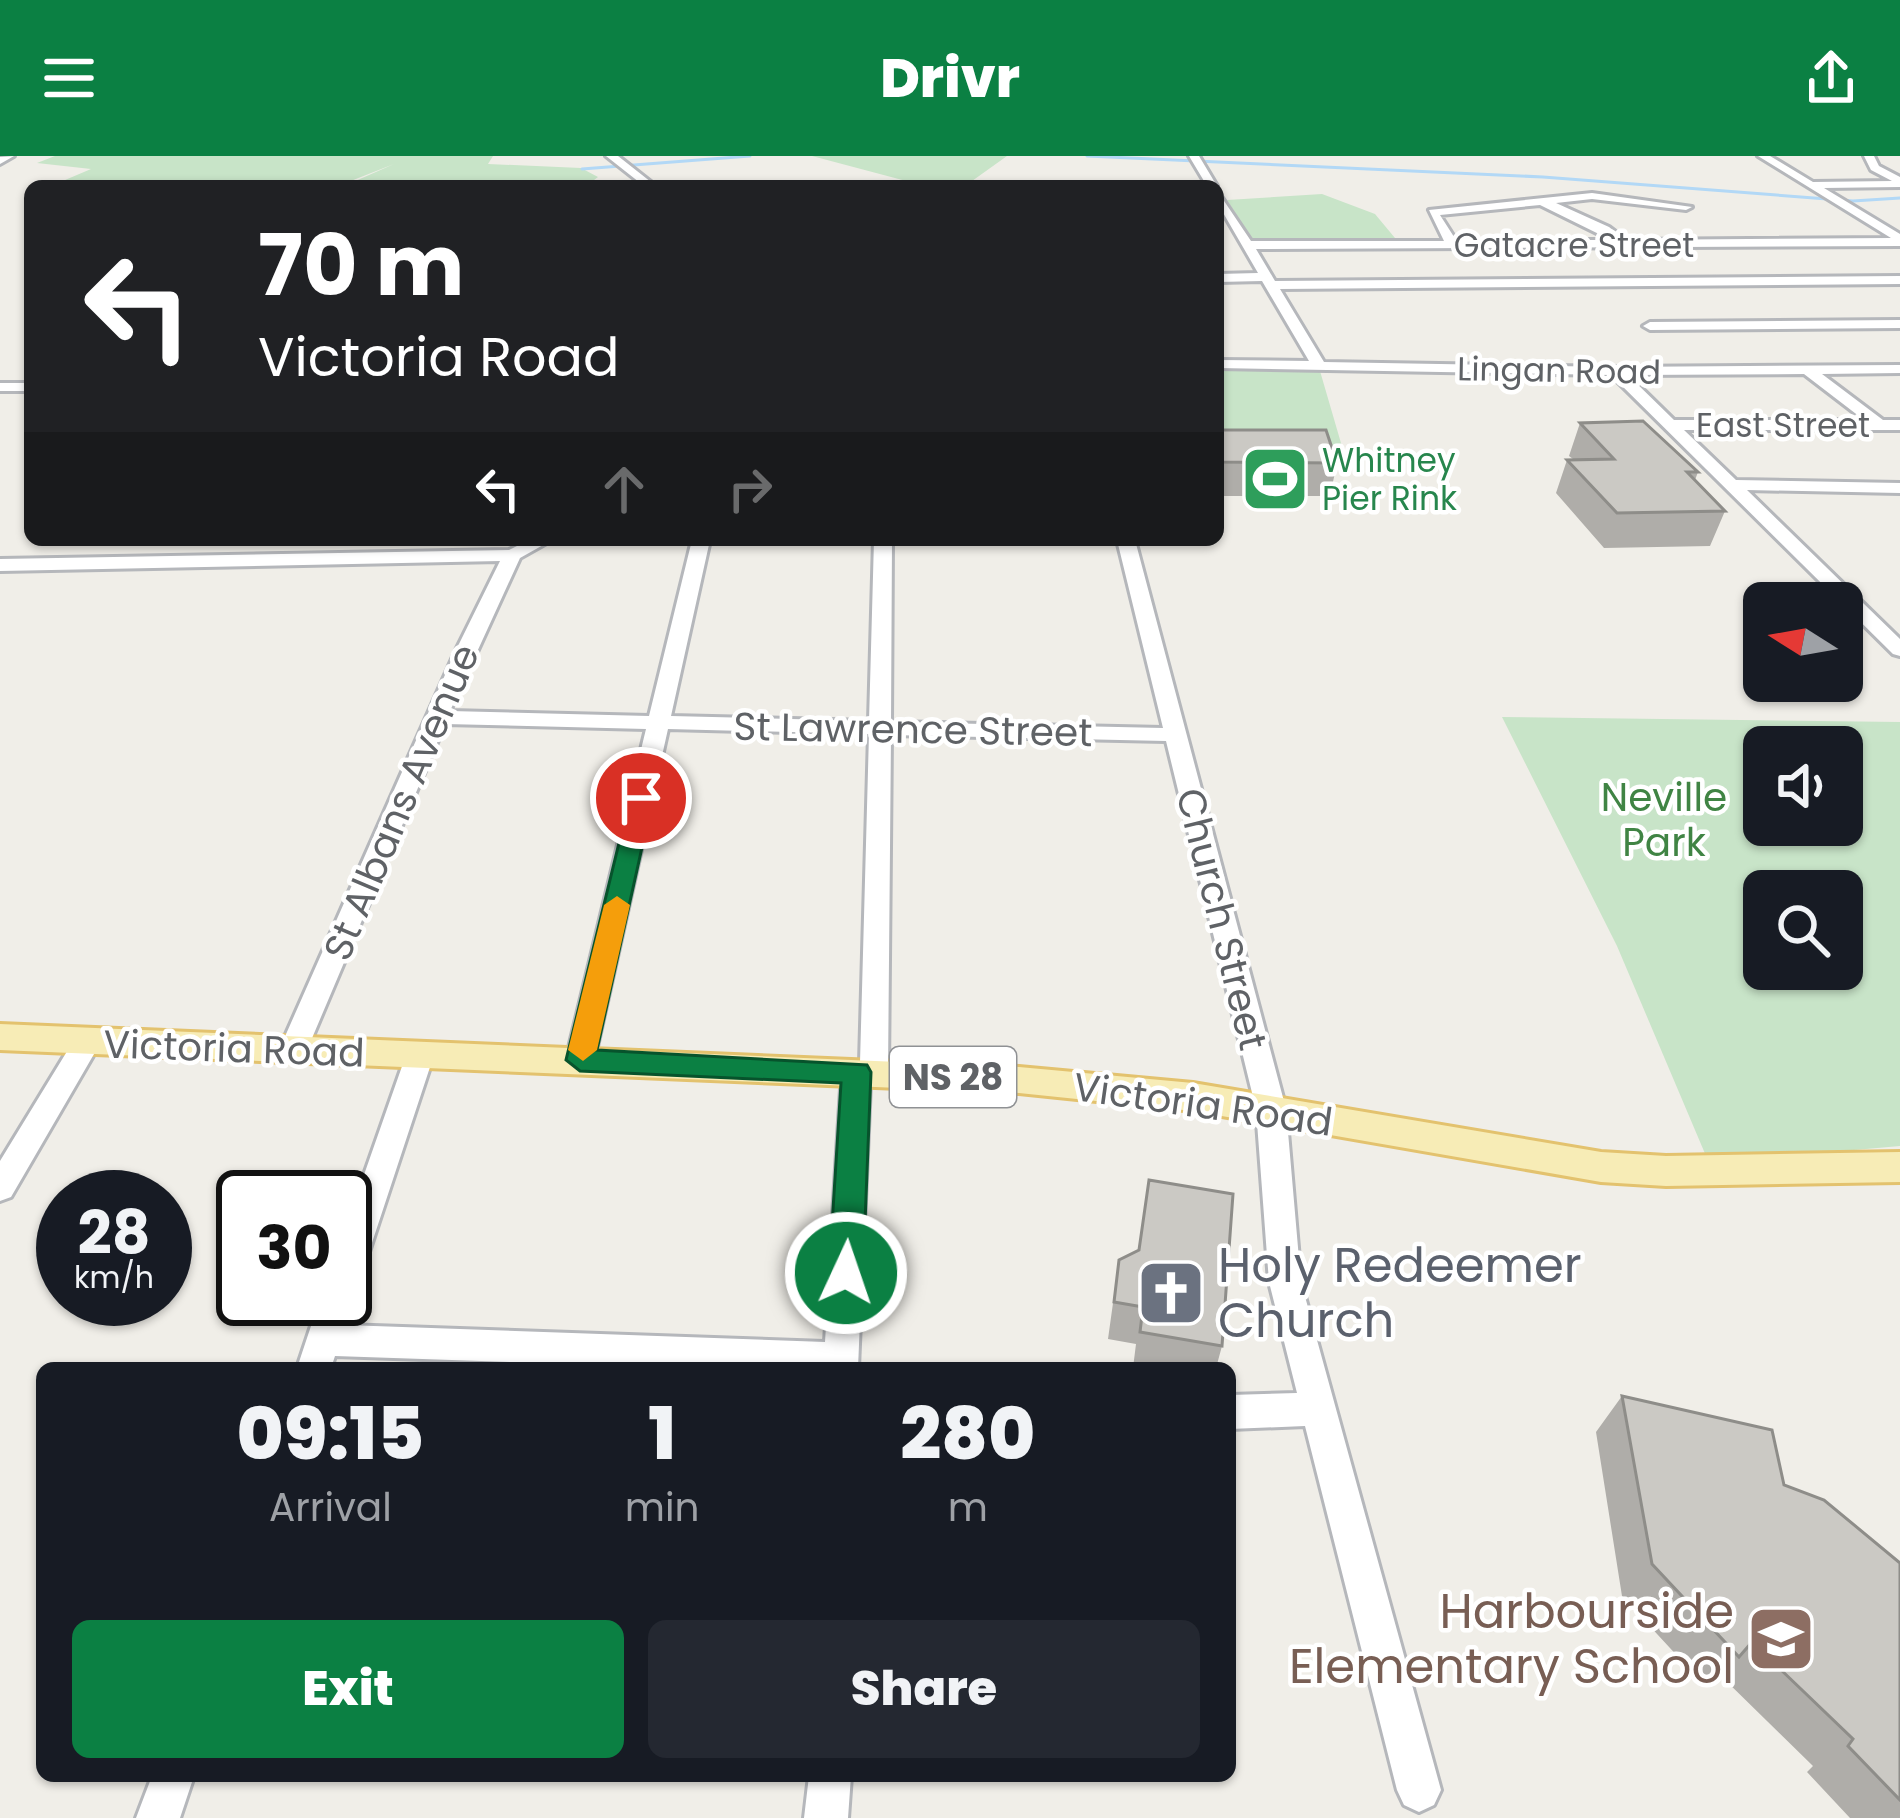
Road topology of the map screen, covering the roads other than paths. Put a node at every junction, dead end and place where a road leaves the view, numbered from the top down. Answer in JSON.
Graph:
{"nodes":[{"id":1,"x":9,"y":156,"type":"edge"},
{"id":2,"x":611,"y":156,"type":"edge"},
{"id":3,"x":1762,"y":156,"type":"edge"},
{"id":4,"x":1869,"y":156,"type":"edge"},
{"id":5,"x":0,"y":161,"type":"edge"},
{"id":6,"x":643,"y":180,"type":"edge"},
{"id":7,"x":1900,"y":182,"type":"edge"},
{"id":8,"x":1812,"y":185,"type":"junction"},
{"id":9,"x":1543,"y":202,"type":"junction"},
{"id":10,"x":1224,"y":205,"type":"edge"},
{"id":11,"x":1686,"y":207,"type":"dead end"},
{"id":12,"x":1900,"y":241,"type":"edge"},
{"id":13,"x":1248,"y":245,"type":"junction"},
{"id":14,"x":1453,"y":245,"type":"junction"},
{"id":15,"x":1625,"y":245,"type":"junction"},
{"id":16,"x":1224,"y":278,"type":"edge"},
{"id":17,"x":1900,"y":280,"type":"edge"},
{"id":18,"x":1267,"y":281,"type":"junction"},
{"id":19,"x":1900,"y":324,"type":"edge"},
{"id":20,"x":1821,"y":325,"type":"junction"},
{"id":21,"x":1649,"y":326,"type":"dead end"},
{"id":22,"x":1224,"y":364,"type":"edge"},
{"id":23,"x":1319,"y":366,"type":"junction"},
{"id":24,"x":1891,"y":369,"type":"edge"},
{"id":25,"x":1615,"y":371,"type":"junction"},
{"id":26,"x":1809,"y":371,"type":"junction"},
{"id":27,"x":1666,"y":424,"type":"junction"},
{"id":28,"x":1880,"y":425,"type":"junction"},
{"id":29,"x":1900,"y":425,"type":"edge"},
{"id":30,"x":1900,"y":441,"type":"edge"},
{"id":31,"x":1728,"y":485,"type":"junction"},
{"id":32,"x":1900,"y":488,"type":"edge"},
{"id":33,"x":27,"y":546,"type":"edge"},
{"id":34,"x":531,"y":546,"type":"edge"},
{"id":35,"x":700,"y":546,"type":"edge"},
{"id":36,"x":883,"y":546,"type":"edge"},
{"id":37,"x":1127,"y":546,"type":"edge"},
{"id":38,"x":512,"y":555,"type":"junction"},
{"id":39,"x":3,"y":568,"type":"edge"},
{"id":40,"x":1900,"y":650,"type":"edge"},
{"id":41,"x":438,"y":717,"type":"junction"},
{"id":42,"x":658,"y":724,"type":"junction"},
{"id":43,"x":880,"y":728,"type":"junction"},
{"id":44,"x":1173,"y":735,"type":"junction"},
{"id":45,"x":0,"y":1037,"type":"edge"},
{"id":46,"x":87,"y":1042,"type":"junction"},
{"id":47,"x":293,"y":1050,"type":"junction"},
{"id":48,"x":420,"y":1055,"type":"junction"},
{"id":49,"x":580,"y":1060,"type":"junction"},
{"id":50,"x":865,"y":1072,"type":"junction"},
{"id":51,"x":1271,"y":1109,"type":"junction"},
{"id":52,"x":1900,"y":1167,"type":"edge"},
{"id":53,"x":0,"y":1188,"type":"edge"},
{"id":54,"x":372,"y":1196,"type":"edge"},
{"id":55,"x":319,"y":1354,"type":"edge"},
{"id":56,"x":784,"y":1362,"type":"edge"},
{"id":57,"x":842,"y":1362,"type":"edge"},
{"id":58,"x":1318,"y":1409,"type":"junction"},
{"id":59,"x":1236,"y":1412,"type":"edge"},
{"id":60,"x":171,"y":1782,"type":"edge"},
{"id":61,"x":829,"y":1782,"type":"edge"},
{"id":62,"x":1419,"y":1790,"type":"dead end"},
{"id":63,"x":158,"y":1818,"type":"edge"},
{"id":64,"x":826,"y":1818,"type":"edge"}],
"edges":[{"from":1,"to":5,"type":"street"},
{"from":2,"to":6,"type":"street"},
{"from":3,"to":8,"type":"street"},
{"from":4,"to":7,"type":"street"},
{"from":7,"to":8,"type":"street"},
{"from":8,"to":12,"type":"street"},
{"from":9,"to":11,"type":"street"},
{"from":9,"to":14,"type":"street"},
{"from":9,"to":15,"type":"street"},
{"from":10,"to":13,"type":"street"},
{"from":12,"to":15,"type":"street","name":"Gatacre Street"},
{"from":13,"to":14,"type":"street","name":"Gatacre Street"},
{"from":13,"to":18,"type":"street"},
{"from":14,"to":15,"type":"street","name":"Gatacre Street"},
{"from":16,"to":18,"type":"street"},
{"from":17,"to":18,"type":"street"},
{"from":18,"to":23,"type":"street"},
{"from":19,"to":20,"type":"street"},
{"from":20,"to":21,"type":"street"},
{"from":20,"to":24,"type":"street"},
{"from":22,"to":23,"type":"street","name":"Lingan Road"},
{"from":23,"to":25,"type":"street","name":"Lingan Road"},
{"from":24,"to":26,"type":"street","name":"Lingan Road"},
{"from":25,"to":26,"type":"street","name":"Lingan Road"},
{"from":25,"to":27,"type":"street"},
{"from":26,"to":28,"type":"street"},
{"from":27,"to":28,"type":"street","name":"East Street"},
{"from":27,"to":31,"type":"street"},
{"from":28,"to":29,"type":"street","name":"East Street"},
{"from":28,"to":30,"type":"street"},
{"from":31,"to":32,"type":"street"},
{"from":31,"to":40,"type":"street"},
{"from":33,"to":39,"type":"street"},
{"from":34,"to":38,"type":"street"},
{"from":35,"to":42,"type":"street"},
{"from":36,"to":43,"type":"street"},
{"from":37,"to":44,"type":"street","name":"Church Street"},
{"from":38,"to":39,"type":"street"},
{"from":38,"to":41,"type":"street","name":"St Albans Avenue"},
{"from":41,"to":42,"type":"street","name":"St Lawrence Street"},
{"from":41,"to":47,"type":"street","name":"St Albans Avenue"},
{"from":42,"to":43,"type":"street","name":"St Lawrence Street"},
{"from":42,"to":49,"type":"street"},
{"from":43,"to":44,"type":"street","name":"St Lawrence Street"},
{"from":43,"to":50,"type":"street"},
{"from":44,"to":51,"type":"street","name":"Church Street"},
{"from":45,"to":46,"type":"main road","name":"Victoria Road","number":"NS 28"},
{"from":46,"to":47,"type":"main road","name":"Victoria Road","number":"NS 28"},
{"from":46,"to":53,"type":"street"},
{"from":47,"to":48,"type":"main road","name":"Victoria Road","number":"NS 28"},
{"from":48,"to":49,"type":"main road","name":"Victoria Road","number":"NS 28"},
{"from":48,"to":54,"type":"street"},
{"from":49,"to":50,"type":"main road","name":"Victoria Road","number":"NS 28"},
{"from":50,"to":51,"type":"main road","name":"Victoria Road","number":"NS 28"},
{"from":50,"to":57,"type":"street"},
{"from":51,"to":52,"type":"main road","name":"Victoria Road","number":"NS 28"},
{"from":51,"to":58,"type":"street","name":"Church Street"},
{"from":55,"to":56,"type":"street"},
{"from":58,"to":59,"type":"street"},
{"from":58,"to":62,"type":"street","name":"Church Street"},
{"from":60,"to":63,"type":"street"},
{"from":61,"to":64,"type":"street"}]}
